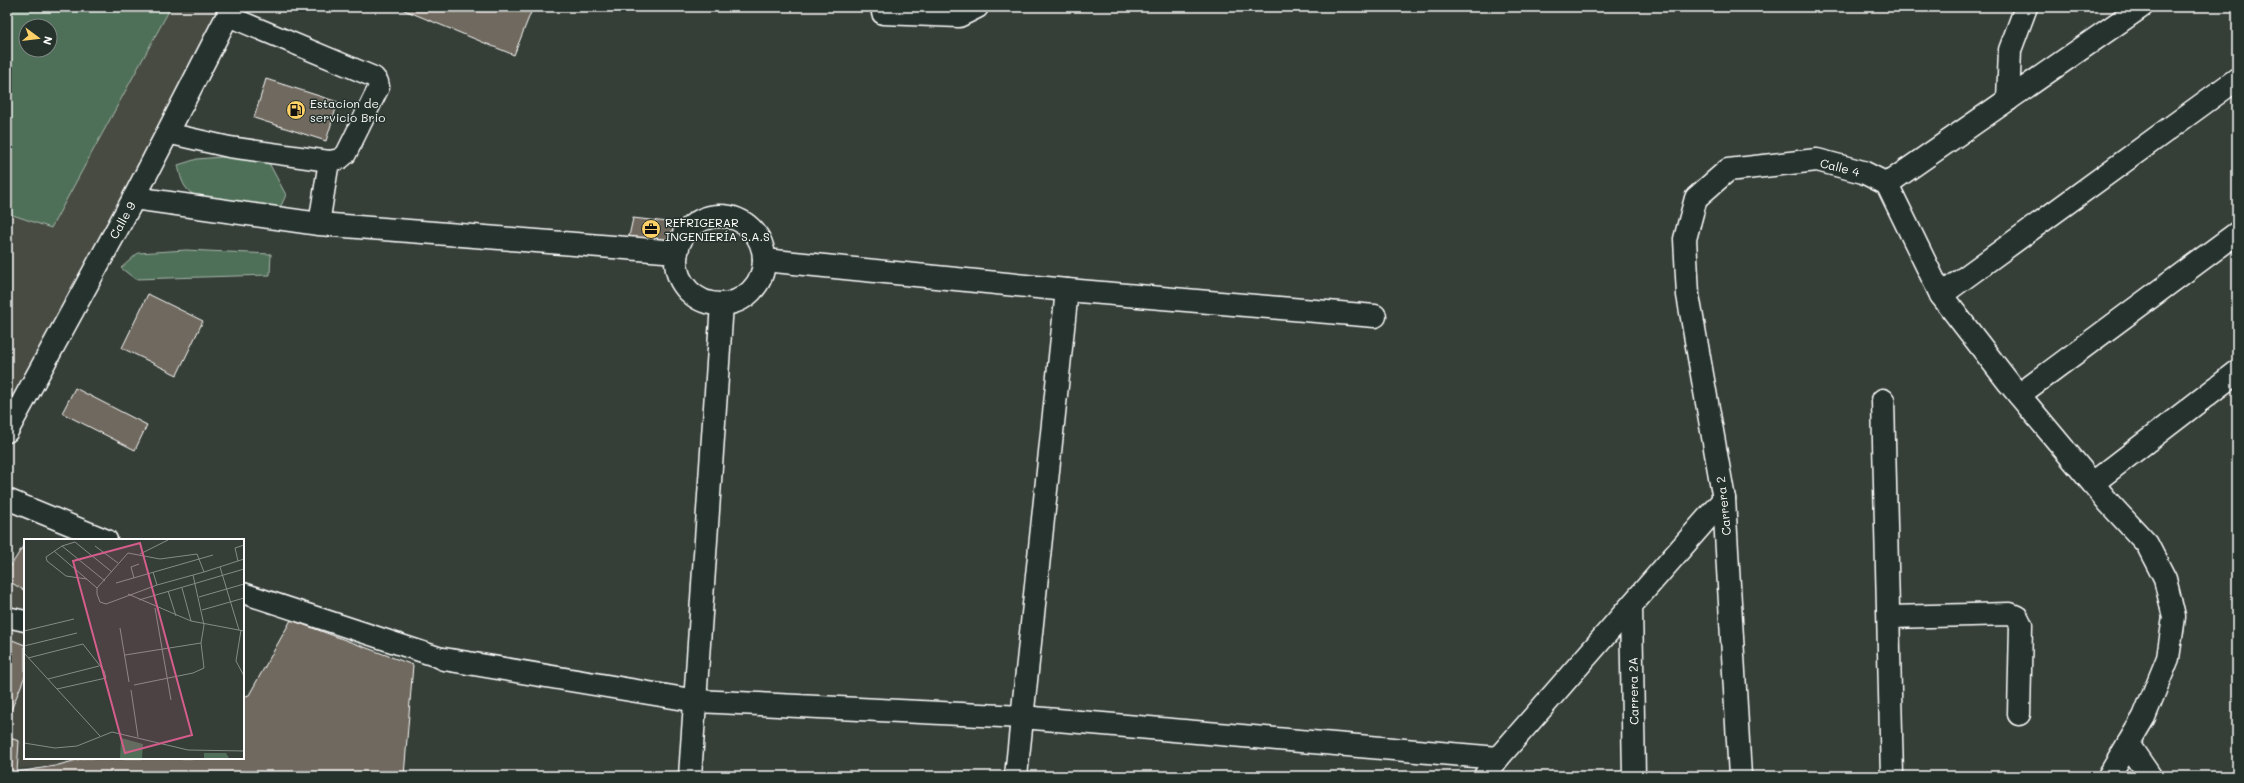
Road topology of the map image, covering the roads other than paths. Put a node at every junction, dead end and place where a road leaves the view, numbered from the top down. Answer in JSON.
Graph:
{"nodes":[{"id":1,"x":884,"y":7,"type":"edge"},
{"id":2,"x":977,"y":7,"type":"edge"},
{"id":3,"x":2026,"y":7,"type":"edge"},
{"id":4,"x":2141,"y":7,"type":"edge"},
{"id":5,"x":230,"y":12,"type":"edge"},
{"id":6,"x":2237,"y":79,"type":"edge"},
{"id":7,"x":2008,"y":100,"type":"junction"},
{"id":8,"x":167,"y":133,"type":"junction"},
{"id":9,"x":329,"y":161,"type":"junction"},
{"id":10,"x":1887,"y":184,"type":"junction"},
{"id":11,"x":134,"y":198,"type":"junction"},
{"id":12,"x":319,"y":224,"type":"junction"},
{"id":13,"x":2237,"y":233,"type":"edge"},
{"id":14,"x":1686,"y":239,"type":"joint"},
{"id":15,"x":677,"y":252,"type":"junction"},
{"id":16,"x":764,"y":260,"type":"junction"},
{"id":17,"x":1067,"y":290,"type":"junction"},
{"id":18,"x":1941,"y":295,"type":"junction"},
{"id":19,"x":722,"y":304,"type":"junction"},
{"id":20,"x":1376,"y":316,"type":"dead end"},
{"id":21,"x":2237,"y":372,"type":"edge"},
{"id":22,"x":2019,"y":395,"type":"junction"},
{"id":23,"x":1884,"y":400,"type":"dead end"},
{"id":24,"x":7,"y":431,"type":"edge"},
{"id":25,"x":2093,"y":483,"type":"junction"},
{"id":26,"x":7,"y":499,"type":"edge"},
{"id":27,"x":1724,"y":499,"type":"junction"},
{"id":28,"x":105,"y":539,"type":"edge"},
{"id":29,"x":244,"y":593,"type":"edge"},
{"id":30,"x":1631,"y":607,"type":"junction"},
{"id":31,"x":7,"y":617,"type":"edge"},
{"id":32,"x":1890,"y":617,"type":"junction"},
{"id":33,"x":24,"y":621,"type":"edge"},
{"id":34,"x":444,"y":659,"type":"joint"},
{"id":35,"x":697,"y":701,"type":"junction"},
{"id":36,"x":2019,"y":714,"type":"dead end"},
{"id":37,"x":1022,"y":717,"type":"junction"},
{"id":38,"x":2128,"y":744,"type":"junction"},
{"id":39,"x":1498,"y":758,"type":"junction"},
{"id":40,"x":690,"y":776,"type":"edge"},
{"id":41,"x":1016,"y":776,"type":"edge"},
{"id":42,"x":1485,"y":776,"type":"edge"},
{"id":43,"x":1634,"y":776,"type":"edge"},
{"id":44,"x":1740,"y":776,"type":"edge"},
{"id":45,"x":1892,"y":776,"type":"edge"},
{"id":46,"x":2109,"y":776,"type":"edge"},
{"id":47,"x":2150,"y":776,"type":"edge"}],
"edges":[{"from":1,"to":2,"type":"street"},
{"from":3,"to":7,"type":"street"},
{"from":4,"to":7,"type":"street"},
{"from":5,"to":8,"type":"street","name":"Calle 9"},
{"from":5,"to":9,"type":"lane"},
{"from":6,"to":18,"type":"street"},
{"from":7,"to":10,"type":"street"},
{"from":8,"to":9,"type":"lane"},
{"from":8,"to":11,"type":"street","name":"Calle 9"},
{"from":9,"to":12,"type":"lane"},
{"from":10,"to":14,"type":"street","name":"Calle 4"},
{"from":10,"to":18,"type":"street"},
{"from":11,"to":12,"type":"street"},
{"from":11,"to":24,"type":"street","name":"Calle 9"},
{"from":12,"to":15,"type":"street"},
{"from":13,"to":22,"type":"street"},
{"from":14,"to":27,"type":"street","name":"Carrera 2"},
{"from":15,"to":16,"type":"street"},
{"from":15,"to":19,"type":"street"},
{"from":16,"to":17,"type":"street"},
{"from":16,"to":19,"type":"street"},
{"from":17,"to":20,"type":"street"},
{"from":17,"to":37,"type":"street"},
{"from":18,"to":22,"type":"street"},
{"from":19,"to":35,"type":"street"},
{"from":21,"to":25,"type":"street"},
{"from":22,"to":25,"type":"street"},
{"from":23,"to":32,"type":"street"},
{"from":25,"to":38,"type":"street"},
{"from":26,"to":28,"type":"lane"},
{"from":27,"to":30,"type":"street"},
{"from":27,"to":44,"type":"street","name":"Carrera 2"},
{"from":29,"to":34,"type":"lane"},
{"from":30,"to":39,"type":"street"},
{"from":30,"to":43,"type":"street","name":"Carrera 2A"},
{"from":31,"to":33,"type":"lane"},
{"from":32,"to":36,"type":"street"},
{"from":32,"to":45,"type":"street"},
{"from":34,"to":35,"type":"street"},
{"from":35,"to":37,"type":"street"},
{"from":35,"to":40,"type":"street"},
{"from":37,"to":39,"type":"street"},
{"from":37,"to":41,"type":"street"},
{"from":38,"to":46,"type":"street"},
{"from":38,"to":47,"type":"street"},
{"from":39,"to":42,"type":"street"}]}
